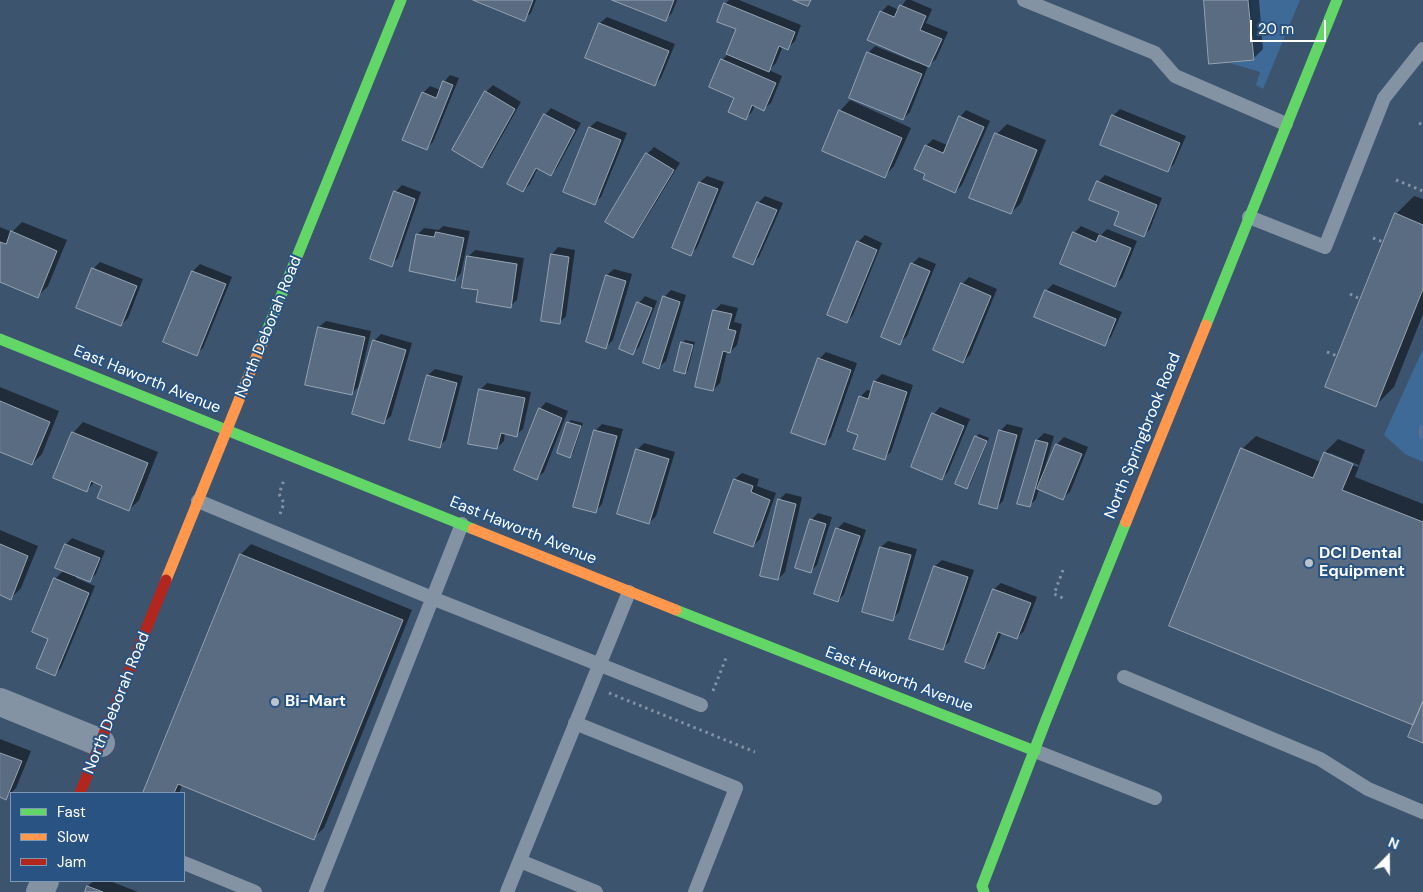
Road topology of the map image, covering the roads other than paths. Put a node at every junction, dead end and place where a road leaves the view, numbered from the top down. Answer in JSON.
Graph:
{"nodes":[{"id":1,"x":401,"y":0,"type":"edge"},
{"id":2,"x":1024,"y":0,"type":"edge"},
{"id":3,"x":1337,"y":0,"type":"edge"},
{"id":4,"x":1423,"y":50,"type":"edge"},
{"id":5,"x":1286,"y":124,"type":"junction"},
{"id":6,"x":1249,"y":216,"type":"junction"},
{"id":7,"x":0,"y":339,"type":"edge"},
{"id":8,"x":227,"y":430,"type":"junction"},
{"id":9,"x":198,"y":501,"type":"junction"},
{"id":10,"x":462,"y":524,"type":"junction"},
{"id":11,"x":629,"y":592,"type":"junction"},
{"id":12,"x":432,"y":598,"type":"junction"},
{"id":13,"x":598,"y":666,"type":"junction"},
{"id":14,"x":1124,"y":677,"type":"dead end"},
{"id":15,"x":0,"y":702,"type":"edge"},
{"id":16,"x":702,"y":706,"type":"dead end"},
{"id":17,"x":575,"y":723,"type":"junction"},
{"id":18,"x":101,"y":743,"type":"junction"},
{"id":19,"x":1035,"y":751,"type":"junction"},
{"id":20,"x":80,"y":792,"type":"edge"},
{"id":21,"x":1155,"y":798,"type":"dead end"},
{"id":22,"x":1423,"y":812,"type":"edge"},
{"id":23,"x":520,"y":861,"type":"junction"},
{"id":24,"x":185,"y":863,"type":"edge"},
{"id":25,"x":983,"y":889,"type":"edge"},
{"id":26,"x":255,"y":892,"type":"edge"},
{"id":27,"x":316,"y":892,"type":"edge"},
{"id":28,"x":507,"y":892,"type":"edge"},
{"id":29,"x":596,"y":892,"type":"edge"},
{"id":30,"x":695,"y":892,"type":"edge"},
{"id":31,"x":972,"y":892,"type":"edge"}],
"edges":[{"from":1,"to":8,"type":"street","name":"North Deborah Road"},
{"from":2,"to":5,"type":"lane"},
{"from":3,"to":5,"type":"street","name":"North Springbrook Road"},
{"from":4,"to":6,"type":"lane"},
{"from":5,"to":6,"type":"street","name":"North Springbrook Road"},
{"from":6,"to":19,"type":"street","name":"North Springbrook Road"},
{"from":7,"to":8,"type":"street","name":"East Haworth Avenue"},
{"from":8,"to":9,"type":"street","name":"North Deborah Road"},
{"from":8,"to":10,"type":"street","name":"East Haworth Avenue"},
{"from":9,"to":12,"type":"lane"},
{"from":9,"to":18,"type":"street","name":"North Deborah Road"},
{"from":10,"to":11,"type":"street","name":"East Haworth Avenue"},
{"from":10,"to":12,"type":"lane"},
{"from":11,"to":13,"type":"lane"},
{"from":11,"to":19,"type":"street","name":"East Haworth Avenue"},
{"from":12,"to":13,"type":"lane"},
{"from":12,"to":27,"type":"lane"},
{"from":13,"to":16,"type":"lane"},
{"from":13,"to":17,"type":"lane"},
{"from":14,"to":22,"type":"lane"},
{"from":15,"to":18,"type":"street"},
{"from":17,"to":23,"type":"lane"},
{"from":17,"to":30,"type":"lane"},
{"from":18,"to":20,"type":"street","name":"North Deborah Road"},
{"from":19,"to":21,"type":"lane"},
{"from":19,"to":25,"type":"street","name":"North Springbrook Road"},
{"from":23,"to":28,"type":"lane"},
{"from":23,"to":29,"type":"lane"},
{"from":24,"to":26,"type":"lane"},
{"from":25,"to":31,"type":"street","name":"North Springbrook Road"}]}
